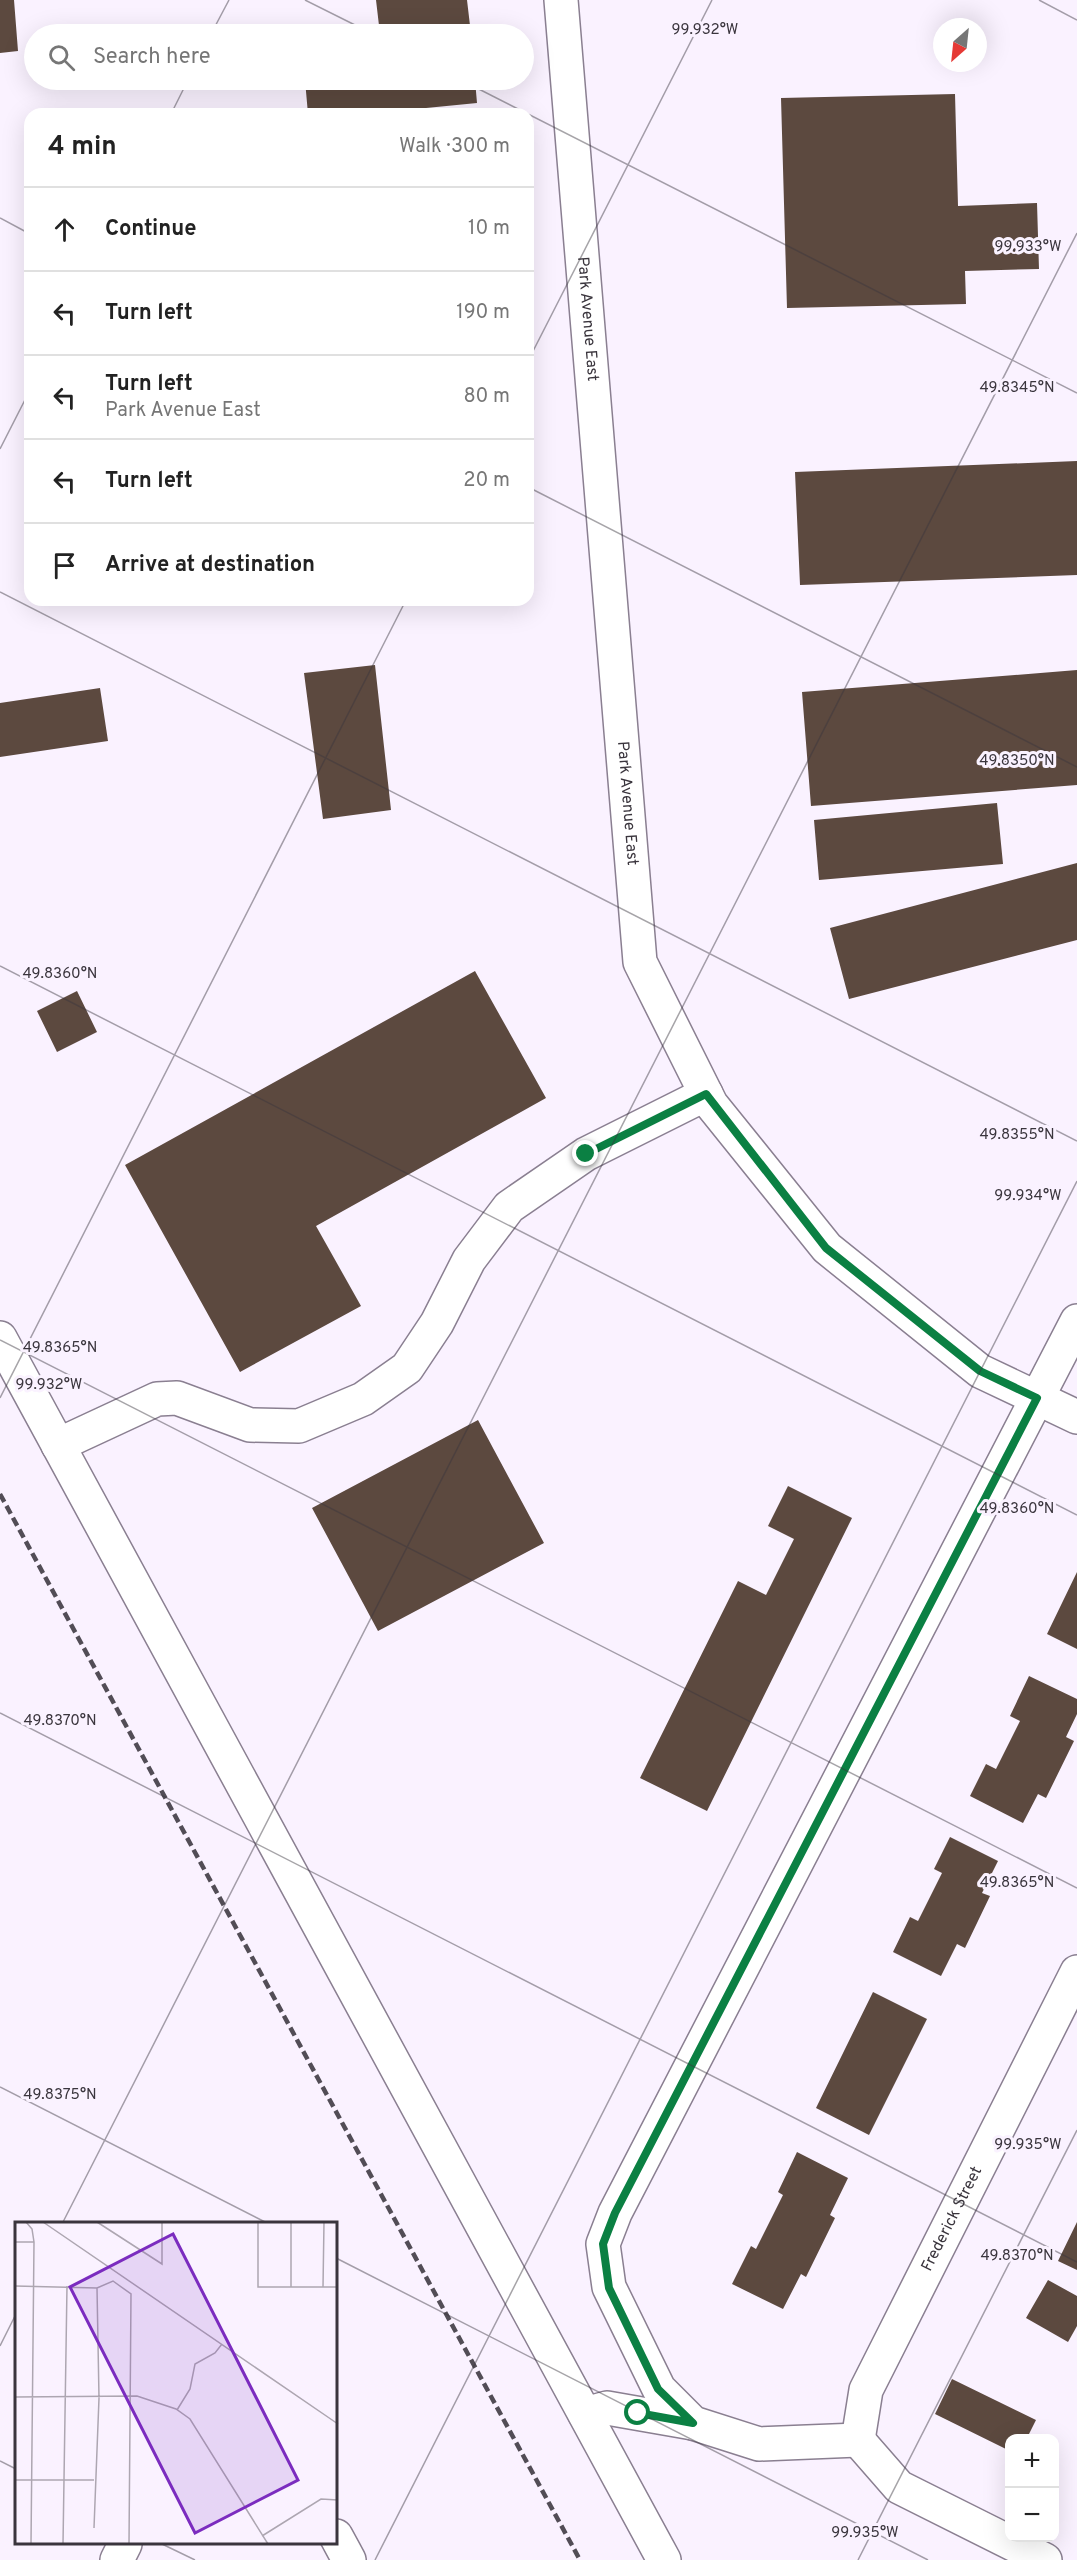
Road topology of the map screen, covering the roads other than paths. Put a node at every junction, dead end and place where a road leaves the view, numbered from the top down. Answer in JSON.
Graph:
{"nodes":[{"id":1,"x":561,"y":0,"type":"edge"},
{"id":2,"x":706,"y":1094,"type":"junction"},
{"id":3,"x":1077,"y":1321,"type":"edge"},
{"id":4,"x":0,"y":1338,"type":"edge"},
{"id":5,"x":1037,"y":1398,"type":"junction"},
{"id":6,"x":1077,"y":1417,"type":"edge"},
{"id":7,"x":58,"y":1445,"type":"junction"},
{"id":8,"x":1077,"y":1972,"type":"edge"},
{"id":9,"x":585,"y":2414,"type":"junction"},
{"id":10,"x":693,"y":2423,"type":"junction"},
{"id":11,"x":858,"y":2440,"type":"junction"},
{"id":12,"x":338,"y":2540,"type":"edge"},
{"id":13,"x":124,"y":2545,"type":"edge"},
{"id":14,"x":117,"y":2560,"type":"edge"},
{"id":15,"x":349,"y":2560,"type":"edge"},
{"id":16,"x":664,"y":2560,"type":"edge"},
{"id":17,"x":1045,"y":2560,"type":"edge"}],
"edges":[{"from":1,"to":2,"type":"street","name":"Park Avenue East"},
{"from":2,"to":5,"type":"street","name":"Park Avenue East"},
{"from":2,"to":7,"type":"street"},
{"from":3,"to":5,"type":"street"},
{"from":4,"to":7,"type":"street"},
{"from":5,"to":6,"type":"street","name":"Park Avenue East"},
{"from":5,"to":10,"type":"street"},
{"from":7,"to":9,"type":"street"},
{"from":8,"to":11,"type":"street","name":"Frederick Street"},
{"from":9,"to":10,"type":"street"},
{"from":9,"to":16,"type":"street"},
{"from":10,"to":11,"type":"street"},
{"from":11,"to":17,"type":"street"},
{"from":12,"to":15,"type":"street"},
{"from":13,"to":14,"type":"street"}]}
